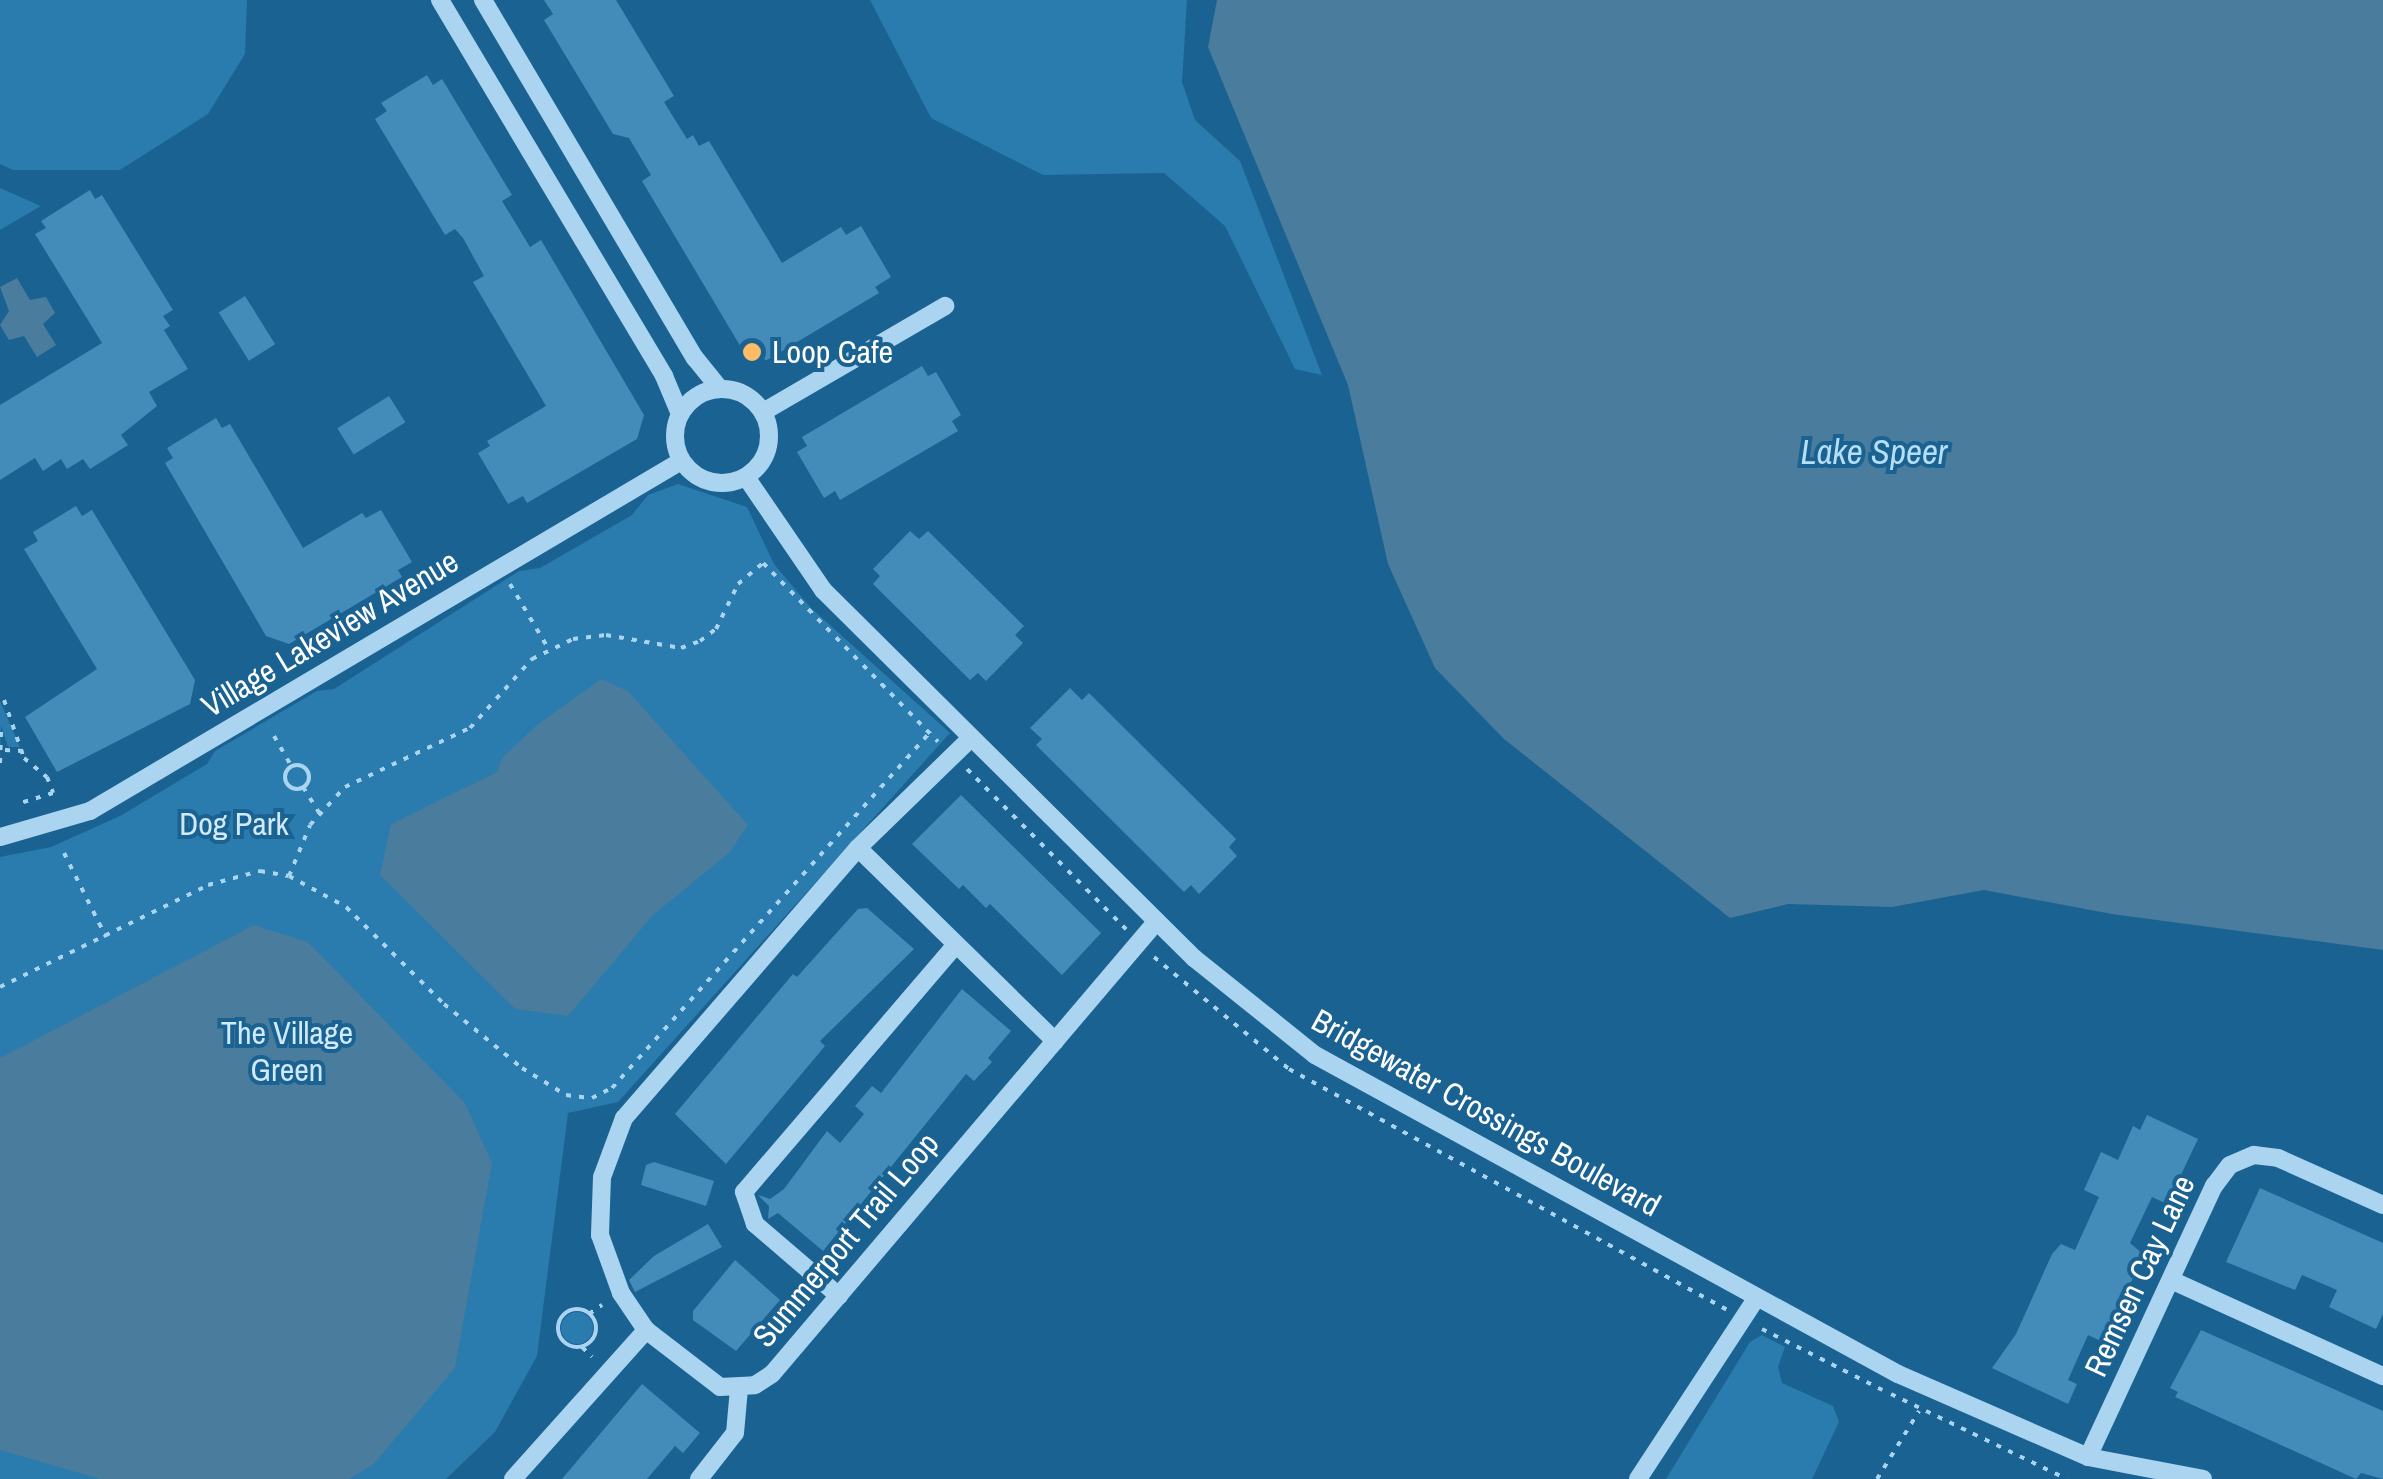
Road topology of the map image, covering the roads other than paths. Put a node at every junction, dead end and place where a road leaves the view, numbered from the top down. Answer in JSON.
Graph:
{"nodes":[{"id":1,"x":440,"y":0,"type":"edge"},
{"id":2,"x":483,"y":0,"type":"edge"},
{"id":3,"x":945,"y":306,"type":"dead end"},
{"id":4,"x":720,"y":388,"type":"junction"},
{"id":5,"x":763,"y":412,"type":"junction"},
{"id":6,"x":680,"y":414,"type":"junction"},
{"id":7,"x":681,"y":461,"type":"junction"},
{"id":8,"x":746,"y":477,"type":"junction"},
{"id":9,"x":971,"y":738,"type":"junction"},
{"id":10,"x":0,"y":837,"type":"edge"},
{"id":11,"x":858,"y":848,"type":"junction"},
{"id":12,"x":1156,"y":922,"type":"junction"},
{"id":13,"x":956,"y":945,"type":"junction"},
{"id":14,"x":1055,"y":1041,"type":"junction"},
{"id":15,"x":2383,"y":1205,"type":"edge"},
{"id":16,"x":2171,"y":1280,"type":"junction"},
{"id":17,"x":839,"y":1296,"type":"junction"},
{"id":18,"x":1757,"y":1297,"type":"junction"},
{"id":19,"x":646,"y":1330,"type":"junction"},
{"id":20,"x":2383,"y":1376,"type":"edge"},
{"id":21,"x":739,"y":1388,"type":"junction"},
{"id":22,"x":2088,"y":1457,"type":"junction"},
{"id":23,"x":512,"y":1479,"type":"edge"},
{"id":24,"x":699,"y":1479,"type":"edge"},
{"id":25,"x":1638,"y":1479,"type":"edge"},
{"id":26,"x":2204,"y":1479,"type":"edge"}],
"edges":[{"from":1,"to":6,"type":"street"},
{"from":2,"to":4,"type":"street"},
{"from":3,"to":5,"type":"street"},
{"from":4,"to":5,"type":"street"},
{"from":4,"to":6,"type":"street"},
{"from":5,"to":8,"type":"street"},
{"from":6,"to":7,"type":"street"},
{"from":7,"to":8,"type":"street"},
{"from":7,"to":10,"type":"street","name":"Village Lakeview Avenue"},
{"from":8,"to":9,"type":"street","name":"Bridgewater Crossings Boulevard"},
{"from":9,"to":11,"type":"street","name":"Summerport Trail Loop"},
{"from":9,"to":12,"type":"street","name":"Bridgewater Crossings Boulevard"},
{"from":11,"to":13,"type":"street"},
{"from":11,"to":19,"type":"street","name":"Summerport Trail Loop"},
{"from":12,"to":14,"type":"street","name":"Summerport Trail Loop"},
{"from":12,"to":18,"type":"street","name":"Bridgewater Crossings Boulevard"},
{"from":13,"to":14,"type":"street"},
{"from":13,"to":17,"type":"street"},
{"from":14,"to":17,"type":"street","name":"Summerport Trail Loop"},
{"from":15,"to":16,"type":"street","name":"Remsen Cay Lane"},
{"from":16,"to":20,"type":"street"},
{"from":16,"to":22,"type":"street","name":"Remsen Cay Lane"},
{"from":17,"to":21,"type":"street","name":"Summerport Trail Loop"},
{"from":18,"to":22,"type":"street","name":"Bridgewater Crossings Boulevard"},
{"from":18,"to":25,"type":"street"},
{"from":19,"to":21,"type":"street","name":"Summerport Trail Loop"},
{"from":19,"to":23,"type":"street"},
{"from":21,"to":24,"type":"street"},
{"from":22,"to":26,"type":"street","name":"Bridgewater Crossings Boulevard"}]}
